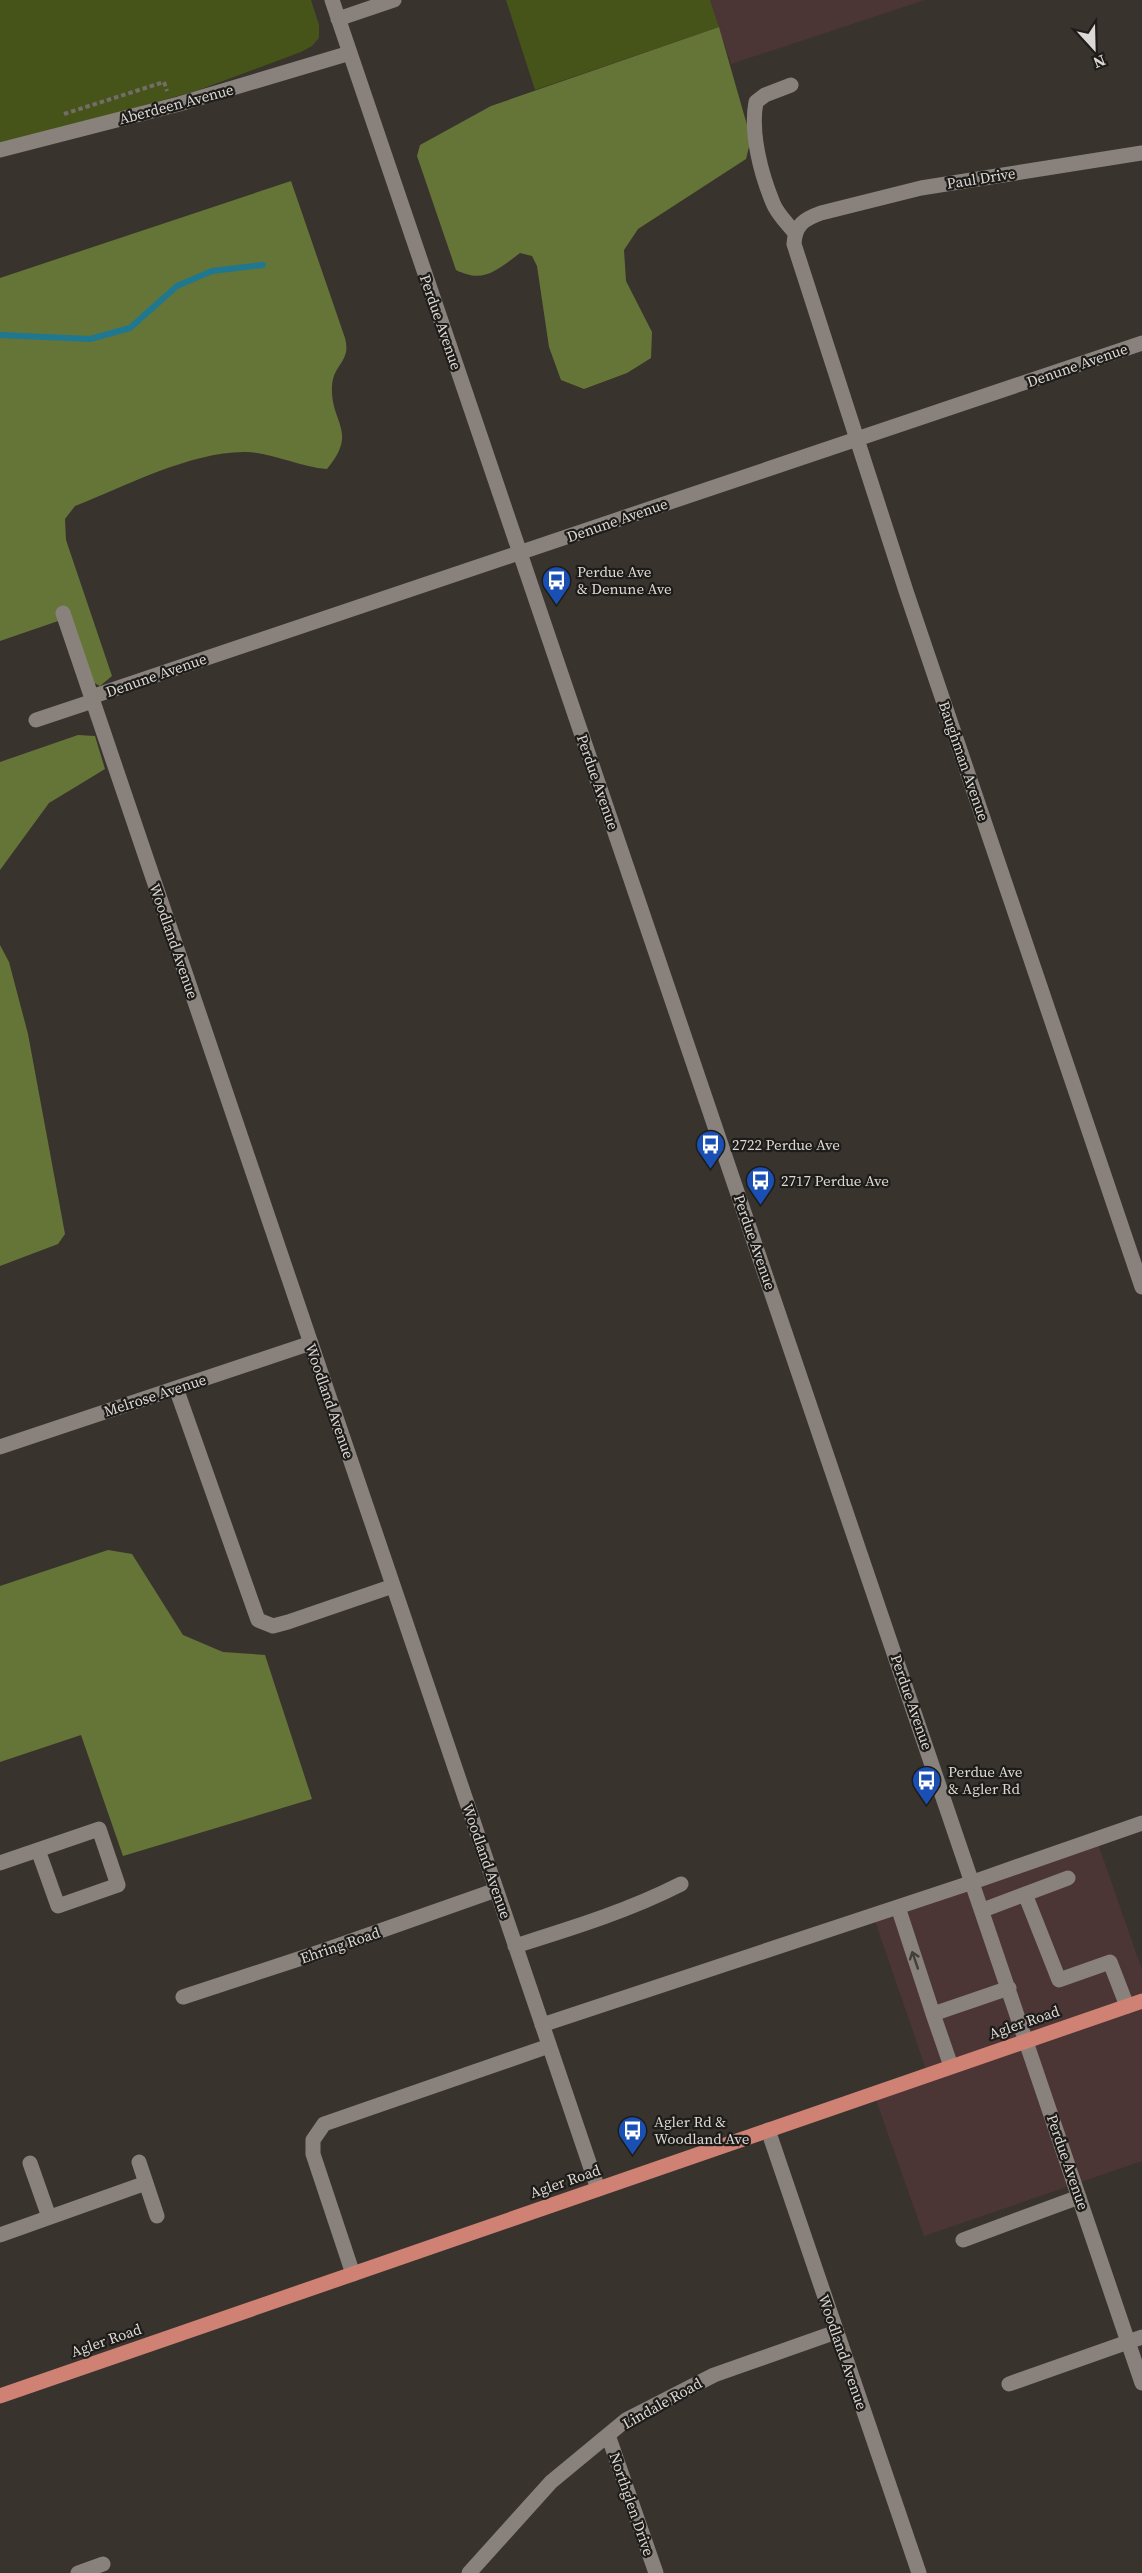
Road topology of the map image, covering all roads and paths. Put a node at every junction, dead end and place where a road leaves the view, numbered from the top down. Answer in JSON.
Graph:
{"nodes":[{"id":1,"x":332,"y":0,"type":"edge"},
{"id":2,"x":394,"y":0,"type":"edge"},
{"id":3,"x":338,"y":19,"type":"junction"},
{"id":4,"x":350,"y":53,"type":"junction"},
{"id":5,"x":791,"y":85,"type":"dead end"},
{"id":6,"x":0,"y":150,"type":"edge"},
{"id":7,"x":1142,"y":153,"type":"edge"},
{"id":8,"x":795,"y":233,"type":"junction"},
{"id":9,"x":1142,"y":343,"type":"edge"},
{"id":10,"x":858,"y":440,"type":"junction"},
{"id":11,"x":520,"y":553,"type":"junction"},
{"id":12,"x":63,"y":613,"type":"dead end"},
{"id":13,"x":92,"y":699,"type":"junction"},
{"id":14,"x":36,"y":720,"type":"dead end"},
{"id":15,"x":1142,"y":1287,"type":"edge"},
{"id":16,"x":311,"y":1343,"type":"junction"},
{"id":17,"x":176,"y":1388,"type":"junction"},
{"id":18,"x":0,"y":1447,"type":"edge"},
{"id":19,"x":393,"y":1586,"type":"junction"},
{"id":20,"x":1142,"y":1823,"type":"edge"},
{"id":21,"x":38,"y":1850,"type":"junction"},
{"id":22,"x":0,"y":1863,"type":"edge"},
{"id":23,"x":1068,"y":1878,"type":"dead end"},
{"id":24,"x":973,"y":1882,"type":"junction"},
{"id":25,"x":681,"y":1884,"type":"dead end"},
{"id":26,"x":496,"y":1890,"type":"junction"},
{"id":27,"x":1025,"y":1894,"type":"junction"},
{"id":28,"x":898,"y":1907,"type":"junction"},
{"id":29,"x":982,"y":1910,"type":"junction"},
{"id":30,"x":515,"y":1946,"type":"junction"},
{"id":31,"x":1009,"y":1988,"type":"junction"},
{"id":32,"x":183,"y":1997,"type":"dead end"},
{"id":33,"x":1142,"y":2001,"type":"edge"},
{"id":34,"x":1127,"y":2006,"type":"junction"},
{"id":35,"x":933,"y":2014,"type":"junction"},
{"id":36,"x":542,"y":2025,"type":"junction"},
{"id":37,"x":1027,"y":2040,"type":"junction"},
{"id":38,"x":549,"y":2046,"type":"junction"},
{"id":39,"x":951,"y":2066,"type":"junction"},
{"id":40,"x":768,"y":2130,"type":"junction"},
{"id":41,"x":139,"y":2162,"type":"dead end"},
{"id":42,"x":30,"y":2163,"type":"dead end"},
{"id":43,"x":146,"y":2182,"type":"junction"},
{"id":44,"x":598,"y":2189,"type":"junction"},
{"id":45,"x":1079,"y":2197,"type":"junction"},
{"id":46,"x":157,"y":2216,"type":"dead end"},
{"id":47,"x":49,"y":2217,"type":"junction"},
{"id":48,"x":0,"y":2235,"type":"edge"},
{"id":49,"x":963,"y":2240,"type":"dead end"},
{"id":50,"x":353,"y":2274,"type":"junction"},
{"id":51,"x":836,"y":2332,"type":"junction"},
{"id":52,"x":1135,"y":2340,"type":"edge"},
{"id":53,"x":1142,"y":2383,"type":"edge"},
{"id":54,"x":1009,"y":2384,"type":"dead end"},
{"id":55,"x":0,"y":2396,"type":"edge"},
{"id":56,"x":608,"y":2435,"type":"junction"},
{"id":57,"x":103,"y":2564,"type":"dead end"},
{"id":58,"x":78,"y":2573,"type":"edge"},
{"id":59,"x":469,"y":2573,"type":"edge"},
{"id":60,"x":656,"y":2573,"type":"edge"},
{"id":61,"x":919,"y":2573,"type":"edge"}],
"edges":[{"from":1,"to":3,"type":"street","name":"Perdue Avenue"},
{"from":2,"to":3,"type":"street"},
{"from":3,"to":4,"type":"street","name":"Perdue Avenue"},
{"from":4,"to":6,"type":"street","name":"Aberdeen Avenue"},
{"from":4,"to":11,"type":"street","name":"Perdue Avenue"},
{"from":5,"to":8,"type":"street","name":"Baughman Avenue"},
{"from":7,"to":8,"type":"street","name":"Paul Drive"},
{"from":8,"to":10,"type":"street","name":"Baughman Avenue"},
{"from":9,"to":10,"type":"street","name":"Denune Avenue"},
{"from":10,"to":11,"type":"street","name":"Denune Avenue"},
{"from":10,"to":15,"type":"street","name":"Baughman Avenue"},
{"from":11,"to":13,"type":"street","name":"Denune Avenue"},
{"from":11,"to":24,"type":"street","name":"Perdue Avenue"},
{"from":12,"to":13,"type":"street","name":"Woodland Avenue"},
{"from":13,"to":14,"type":"street","name":"Denune Avenue"},
{"from":13,"to":16,"type":"street","name":"Woodland Avenue"},
{"from":16,"to":17,"type":"street","name":"Melrose Avenue"},
{"from":16,"to":19,"type":"street","name":"Woodland Avenue"},
{"from":17,"to":18,"type":"street","name":"Melrose Avenue"},
{"from":17,"to":19,"type":"street"},
{"from":19,"to":26,"type":"street","name":"Woodland Avenue"},
{"from":20,"to":24,"type":"street"},
{"from":21,"to":21,"type":"street"},
{"from":21,"to":22,"type":"street"},
{"from":23,"to":27,"type":"street"},
{"from":24,"to":28,"type":"street"},
{"from":24,"to":29,"type":"street","name":"Perdue Avenue"},
{"from":25,"to":30,"type":"street"},
{"from":26,"to":30,"type":"street","name":"Woodland Avenue"},
{"from":26,"to":32,"type":"street","name":"Ehring Road"},
{"from":27,"to":29,"type":"street"},
{"from":27,"to":34,"type":"street"},
{"from":35,"to":28,"type":"street","one_way":true},
{"from":28,"to":36,"type":"street"},
{"from":29,"to":31,"type":"street","name":"Perdue Avenue"},
{"from":30,"to":36,"type":"street","name":"Woodland Avenue"},
{"from":31,"to":35,"type":"street"},
{"from":31,"to":37,"type":"street","name":"Perdue Avenue"},
{"from":33,"to":34,"type":"main road","name":"Agler Road"},
{"from":34,"to":37,"type":"main road","name":"Agler Road"},
{"from":35,"to":39,"type":"street"},
{"from":36,"to":38,"type":"street","name":"Woodland Avenue"},
{"from":37,"to":39,"type":"main road","name":"Agler Road"},
{"from":37,"to":45,"type":"street","name":"Perdue Avenue"},
{"from":38,"to":44,"type":"street","name":"Woodland Avenue"},
{"from":38,"to":50,"type":"street"},
{"from":39,"to":40,"type":"main road","name":"Agler Road"},
{"from":40,"to":44,"type":"main road","name":"Agler Road"},
{"from":40,"to":51,"type":"street","name":"Woodland Avenue"},
{"from":41,"to":43,"type":"street"},
{"from":42,"to":47,"type":"street"},
{"from":43,"to":46,"type":"street"},
{"from":43,"to":47,"type":"street"},
{"from":44,"to":50,"type":"main road","name":"Agler Road"},
{"from":45,"to":49,"type":"street"},
{"from":45,"to":52,"type":"street","name":"Perdue Avenue"},
{"from":47,"to":48,"type":"street"},
{"from":50,"to":55,"type":"main road","name":"Agler Road"},
{"from":51,"to":56,"type":"street","name":"Lindale Road"},
{"from":51,"to":61,"type":"street","name":"Woodland Avenue"},
{"from":52,"to":53,"type":"street","name":"Perdue Avenue"},
{"from":52,"to":54,"type":"street"},
{"from":56,"to":59,"type":"street","name":"Lindale Road"},
{"from":56,"to":60,"type":"street","name":"Northglen Drive"},
{"from":57,"to":58,"type":"street"}]}
